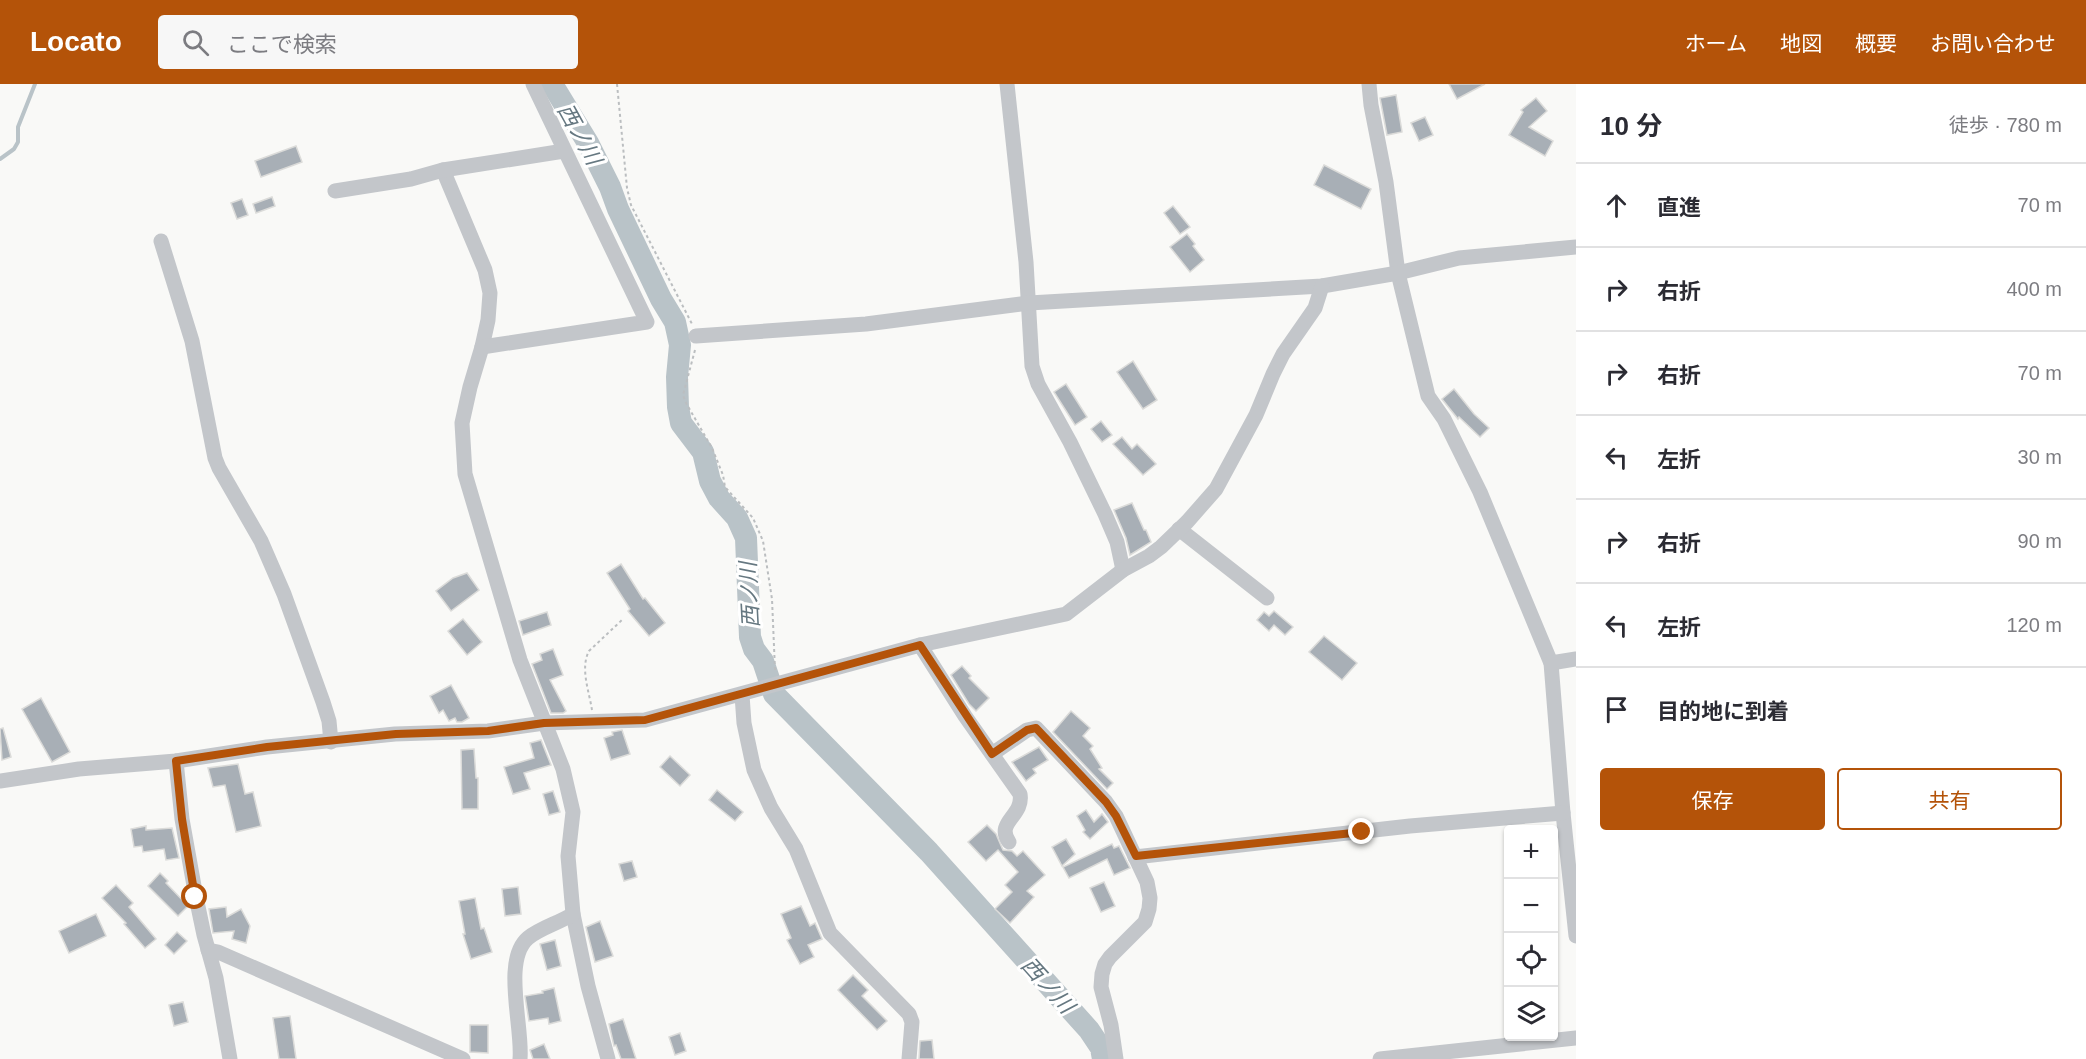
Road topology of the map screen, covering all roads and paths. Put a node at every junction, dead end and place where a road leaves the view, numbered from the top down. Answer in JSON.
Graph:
{"nodes":[{"id":1,"x":533,"y":84,"type":"edge"},
{"id":2,"x":617,"y":84,"type":"edge"},
{"id":3,"x":1008,"y":84,"type":"edge"},
{"id":4,"x":1369,"y":84,"type":"edge"},
{"id":5,"x":564,"y":151,"type":"junction"},
{"id":6,"x":443,"y":170,"type":"junction"},
{"id":7,"x":335,"y":191,"type":"dead end"},
{"id":8,"x":161,"y":241,"type":"dead end"},
{"id":9,"x":1576,"y":247,"type":"edge"},
{"id":10,"x":1398,"y":273,"type":"junction"},
{"id":11,"x":1322,"y":286,"type":"junction"},
{"id":12,"x":1029,"y":303,"type":"junction"},
{"id":13,"x":696,"y":336,"type":"junction"},
{"id":14,"x":482,"y":347,"type":"junction"},
{"id":15,"x":1179,"y":530,"type":"junction"},
{"id":16,"x":1123,"y":570,"type":"junction"},
{"id":17,"x":1267,"y":598,"type":"dead end"},
{"id":18,"x":623,"y":619,"type":"dead end"},
{"id":19,"x":920,"y":645,"type":"junction"},
{"id":20,"x":1576,"y":659,"type":"edge"},
{"id":21,"x":1551,"y":663,"type":"junction"},
{"id":22,"x":770,"y":687,"type":"junction"},
{"id":23,"x":742,"y":695,"type":"junction"},
{"id":24,"x":594,"y":721,"type":"junction"},
{"id":25,"x":544,"y":723,"type":"junction"},
{"id":26,"x":331,"y":742,"type":"junction"},
{"id":27,"x":992,"y":754,"type":"junction"},
{"id":28,"x":176,"y":761,"type":"junction"},
{"id":29,"x":0,"y":781,"type":"edge"},
{"id":30,"x":1563,"y":813,"type":"junction"},
{"id":31,"x":1009,"y":842,"type":"dead end"},
{"id":32,"x":1136,"y":856,"type":"junction"},
{"id":33,"x":573,"y":914,"type":"junction"},
{"id":34,"x":1576,"y":936,"type":"edge"},
{"id":35,"x":208,"y":950,"type":"junction"},
{"id":36,"x":1576,"y":1038,"type":"edge"},
{"id":37,"x":230,"y":1059,"type":"edge"},
{"id":38,"x":463,"y":1059,"type":"edge"},
{"id":39,"x":520,"y":1059,"type":"edge"},
{"id":40,"x":608,"y":1059,"type":"edge"},
{"id":41,"x":909,"y":1059,"type":"edge"},
{"id":42,"x":1116,"y":1059,"type":"edge"},
{"id":43,"x":1380,"y":1059,"type":"edge"}],
"edges":[{"from":1,"to":5,"type":"street"},
{"from":2,"to":13,"type":"path"},
{"from":3,"to":12,"type":"street"},
{"from":4,"to":10,"type":"street"},
{"from":5,"to":6,"type":"street"},
{"from":5,"to":14,"type":"street"},
{"from":6,"to":7,"type":"street"},
{"from":6,"to":14,"type":"street"},
{"from":8,"to":26,"type":"street"},
{"from":9,"to":10,"type":"street"},
{"from":10,"to":11,"type":"street"},
{"from":10,"to":21,"type":"street"},
{"from":11,"to":12,"type":"street"},
{"from":11,"to":15,"type":"street"},
{"from":12,"to":13,"type":"street"},
{"from":12,"to":16,"type":"street"},
{"from":13,"to":22,"type":"path"},
{"from":14,"to":25,"type":"street"},
{"from":15,"to":16,"type":"street"},
{"from":15,"to":17,"type":"street"},
{"from":16,"to":19,"type":"street"},
{"from":18,"to":24,"type":"path"},
{"from":19,"to":22,"type":"street"},
{"from":19,"to":27,"type":"street"},
{"from":20,"to":21,"type":"street"},
{"from":21,"to":30,"type":"street"},
{"from":22,"to":23,"type":"street"},
{"from":23,"to":24,"type":"street"},
{"from":23,"to":41,"type":"street"},
{"from":24,"to":25,"type":"street"},
{"from":25,"to":26,"type":"street"},
{"from":25,"to":33,"type":"street"},
{"from":26,"to":28,"type":"street"},
{"from":27,"to":31,"type":"street"},
{"from":27,"to":32,"type":"street"},
{"from":28,"to":29,"type":"street"},
{"from":28,"to":35,"type":"street"},
{"from":30,"to":32,"type":"street"},
{"from":30,"to":34,"type":"street"},
{"from":32,"to":42,"type":"street"},
{"from":33,"to":39,"type":"street"},
{"from":33,"to":40,"type":"street"},
{"from":35,"to":37,"type":"street"},
{"from":35,"to":38,"type":"street"},
{"from":36,"to":43,"type":"street"}]}
